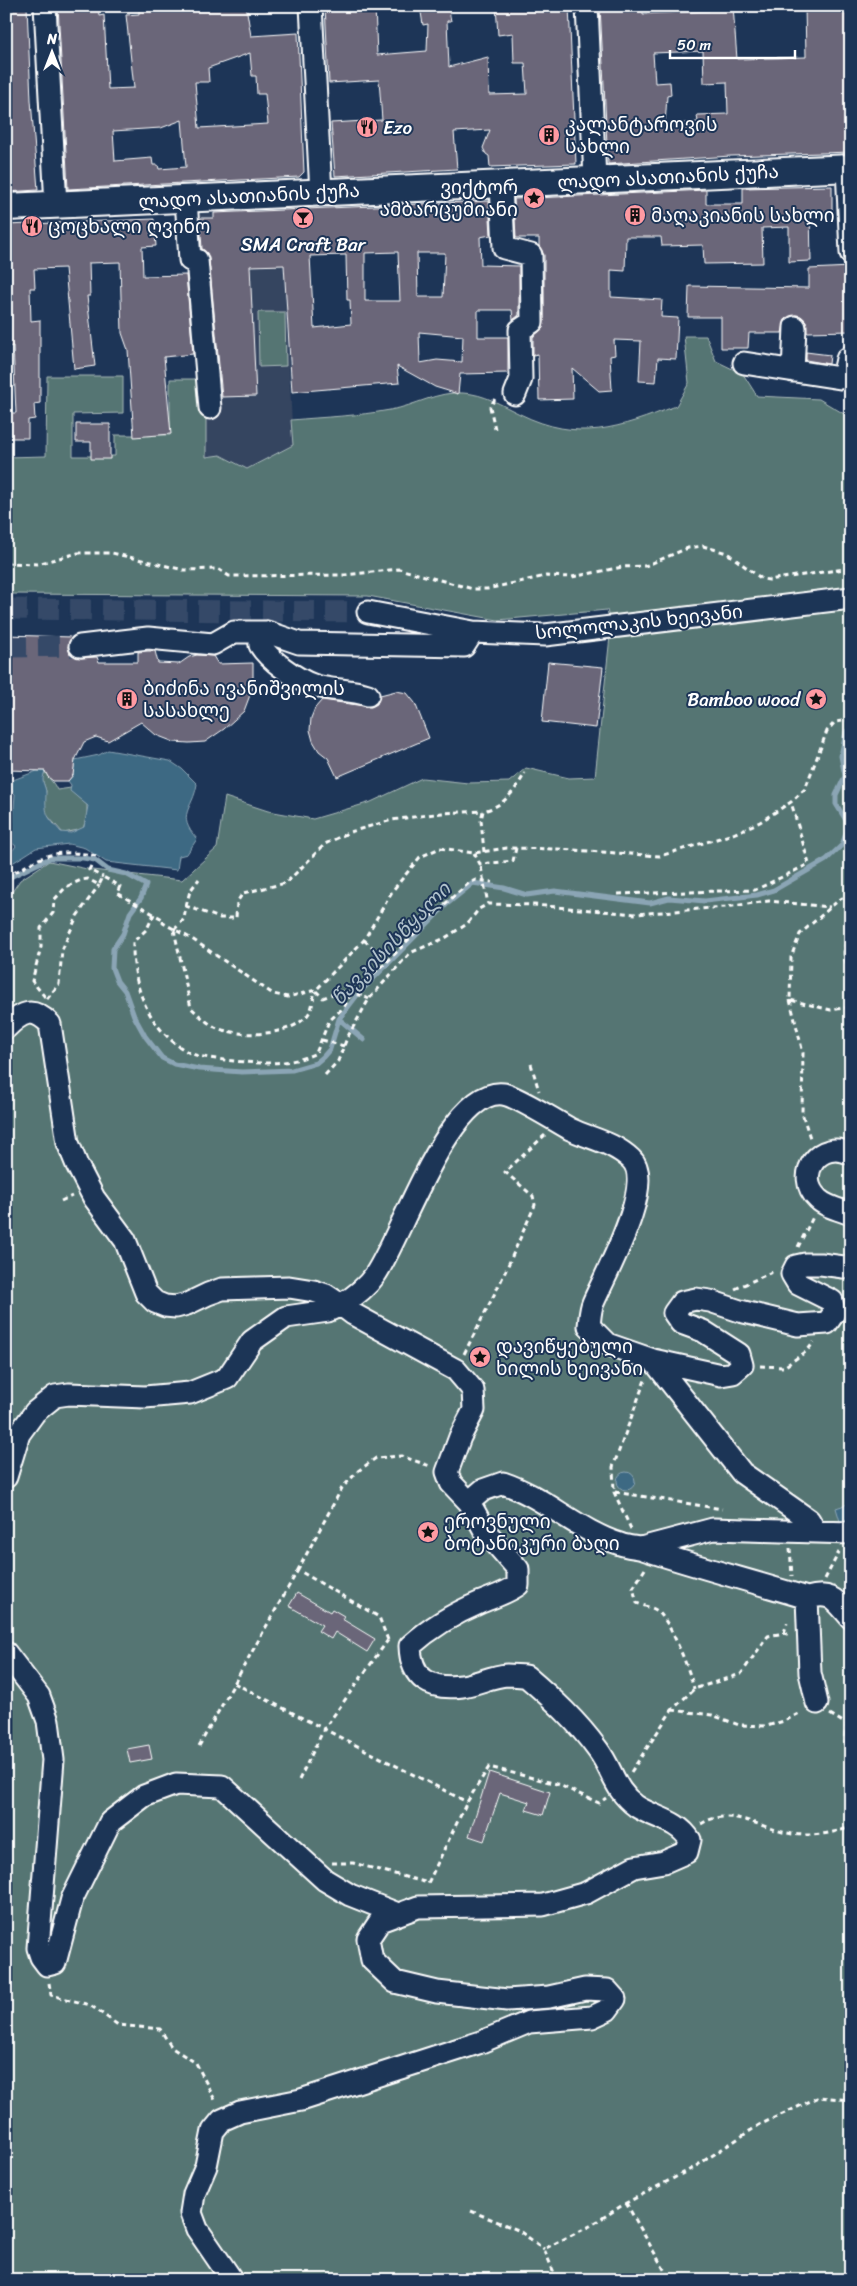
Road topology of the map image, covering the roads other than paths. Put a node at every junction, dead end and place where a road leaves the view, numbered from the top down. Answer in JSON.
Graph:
{"nodes":[{"id":1,"x":45,"y":6,"type":"edge"},
{"id":2,"x":311,"y":6,"type":"edge"},
{"id":3,"x":587,"y":6,"type":"edge"},
{"id":4,"x":849,"y":168,"type":"edge"},
{"id":5,"x":595,"y":180,"type":"junction"},
{"id":6,"x":501,"y":185,"type":"junction"},
{"id":7,"x":321,"y":193,"type":"junction"},
{"id":8,"x":186,"y":199,"type":"junction"},
{"id":9,"x":56,"y":205,"type":"junction"},
{"id":10,"x":6,"y":207,"type":"edge"},
{"id":11,"x":851,"y":253,"type":"edge"},
{"id":12,"x":795,"y":327,"type":"dead end"},
{"id":13,"x":851,"y":356,"type":"edge"},
{"id":14,"x":744,"y":363,"type":"dead end"},
{"id":15,"x":793,"y":370,"type":"junction"},
{"id":16,"x":845,"y":381,"type":"edge"},
{"id":17,"x":515,"y":394,"type":"road end"},
{"id":18,"x":210,"y":408,"type":"dead end"},
{"id":19,"x":851,"y":598,"type":"edge"},
{"id":20,"x":368,"y":612,"type":"tunnel mouth"},
{"id":21,"x":267,"y":632,"type":"junction"},
{"id":22,"x":473,"y":632,"type":"junction"},
{"id":23,"x":80,"y":646,"type":"tunnel mouth"},
{"id":24,"x":368,"y":695,"type":"dead end"},
{"id":25,"x":6,"y":1028,"type":"edge"},
{"id":26,"x":851,"y":1154,"type":"edge"},
{"id":27,"x":851,"y":1214,"type":"edge"},
{"id":28,"x":851,"y":1268,"type":"edge"},
{"id":29,"x":841,"y":1303,"type":"edge"},
{"id":30,"x":341,"y":1305,"type":"junction"},
{"id":31,"x":653,"y":1360,"type":"junction"},
{"id":32,"x":6,"y":1478,"type":"edge"},
{"id":33,"x":469,"y":1502,"type":"junction"},
{"id":34,"x":815,"y":1531,"type":"junction"},
{"id":35,"x":850,"y":1533,"type":"edge"},
{"id":36,"x":640,"y":1548,"type":"junction"},
{"id":37,"x":807,"y":1595,"type":"junction"},
{"id":38,"x":851,"y":1618,"type":"edge"},
{"id":39,"x":6,"y":1653,"type":"edge"},
{"id":40,"x":818,"y":1703,"type":"road end"},
{"id":41,"x":398,"y":1914,"type":"junction"},
{"id":42,"x":232,"y":2280,"type":"edge"}],
"edges":[{"from":1,"to":9,"type":"street"},
{"from":2,"to":7,"type":"street"},
{"from":3,"to":5,"type":"street"},
{"from":4,"to":5,"type":"main road","name":"ლადო ასათიანის ქუჩა"},
{"from":4,"to":11,"type":"street"},
{"from":5,"to":6,"type":"main road","name":"ლადო ასათიანის ქუჩა"},
{"from":6,"to":7,"type":"main road","name":"ლადო ასათიანის ქუჩა"},
{"from":6,"to":17,"type":"street"},
{"from":7,"to":8,"type":"main road","name":"ლადო ასათიანის ქუჩა"},
{"from":8,"to":9,"type":"main road","name":"ლადო ასათიანის ქუჩა"},
{"from":8,"to":18,"type":"street"},
{"from":9,"to":10,"type":"main road","name":"ლადო ასათიანის ქუჩა"},
{"from":12,"to":15,"type":"street"},
{"from":13,"to":16,"type":"street"},
{"from":14,"to":15,"type":"street"},
{"from":15,"to":16,"type":"street"},
{"from":19,"to":22,"type":"street","name":"სოლოლაკის ხეივანი"},
{"from":20,"to":22,"type":"street","name":"სოლოლაკის ხეივანი"},
{"from":21,"to":22,"type":"street"},
{"from":21,"to":23,"type":"street"},
{"from":21,"to":24,"type":"street"},
{"from":25,"to":30,"type":"street"},
{"from":26,"to":27,"type":"street"},
{"from":28,"to":29,"type":"street"},
{"from":29,"to":31,"type":"street"},
{"from":30,"to":31,"type":"street"},
{"from":30,"to":32,"type":"street"},
{"from":30,"to":33,"type":"street"},
{"from":31,"to":34,"type":"street"},
{"from":33,"to":36,"type":"street"},
{"from":33,"to":41,"type":"street"},
{"from":34,"to":35,"type":"street"},
{"from":34,"to":36,"type":"street"},
{"from":36,"to":37,"type":"street"},
{"from":37,"to":38,"type":"street"},
{"from":37,"to":40,"type":"street"},
{"from":39,"to":41,"type":"street"},
{"from":41,"to":42,"type":"street"}]}
